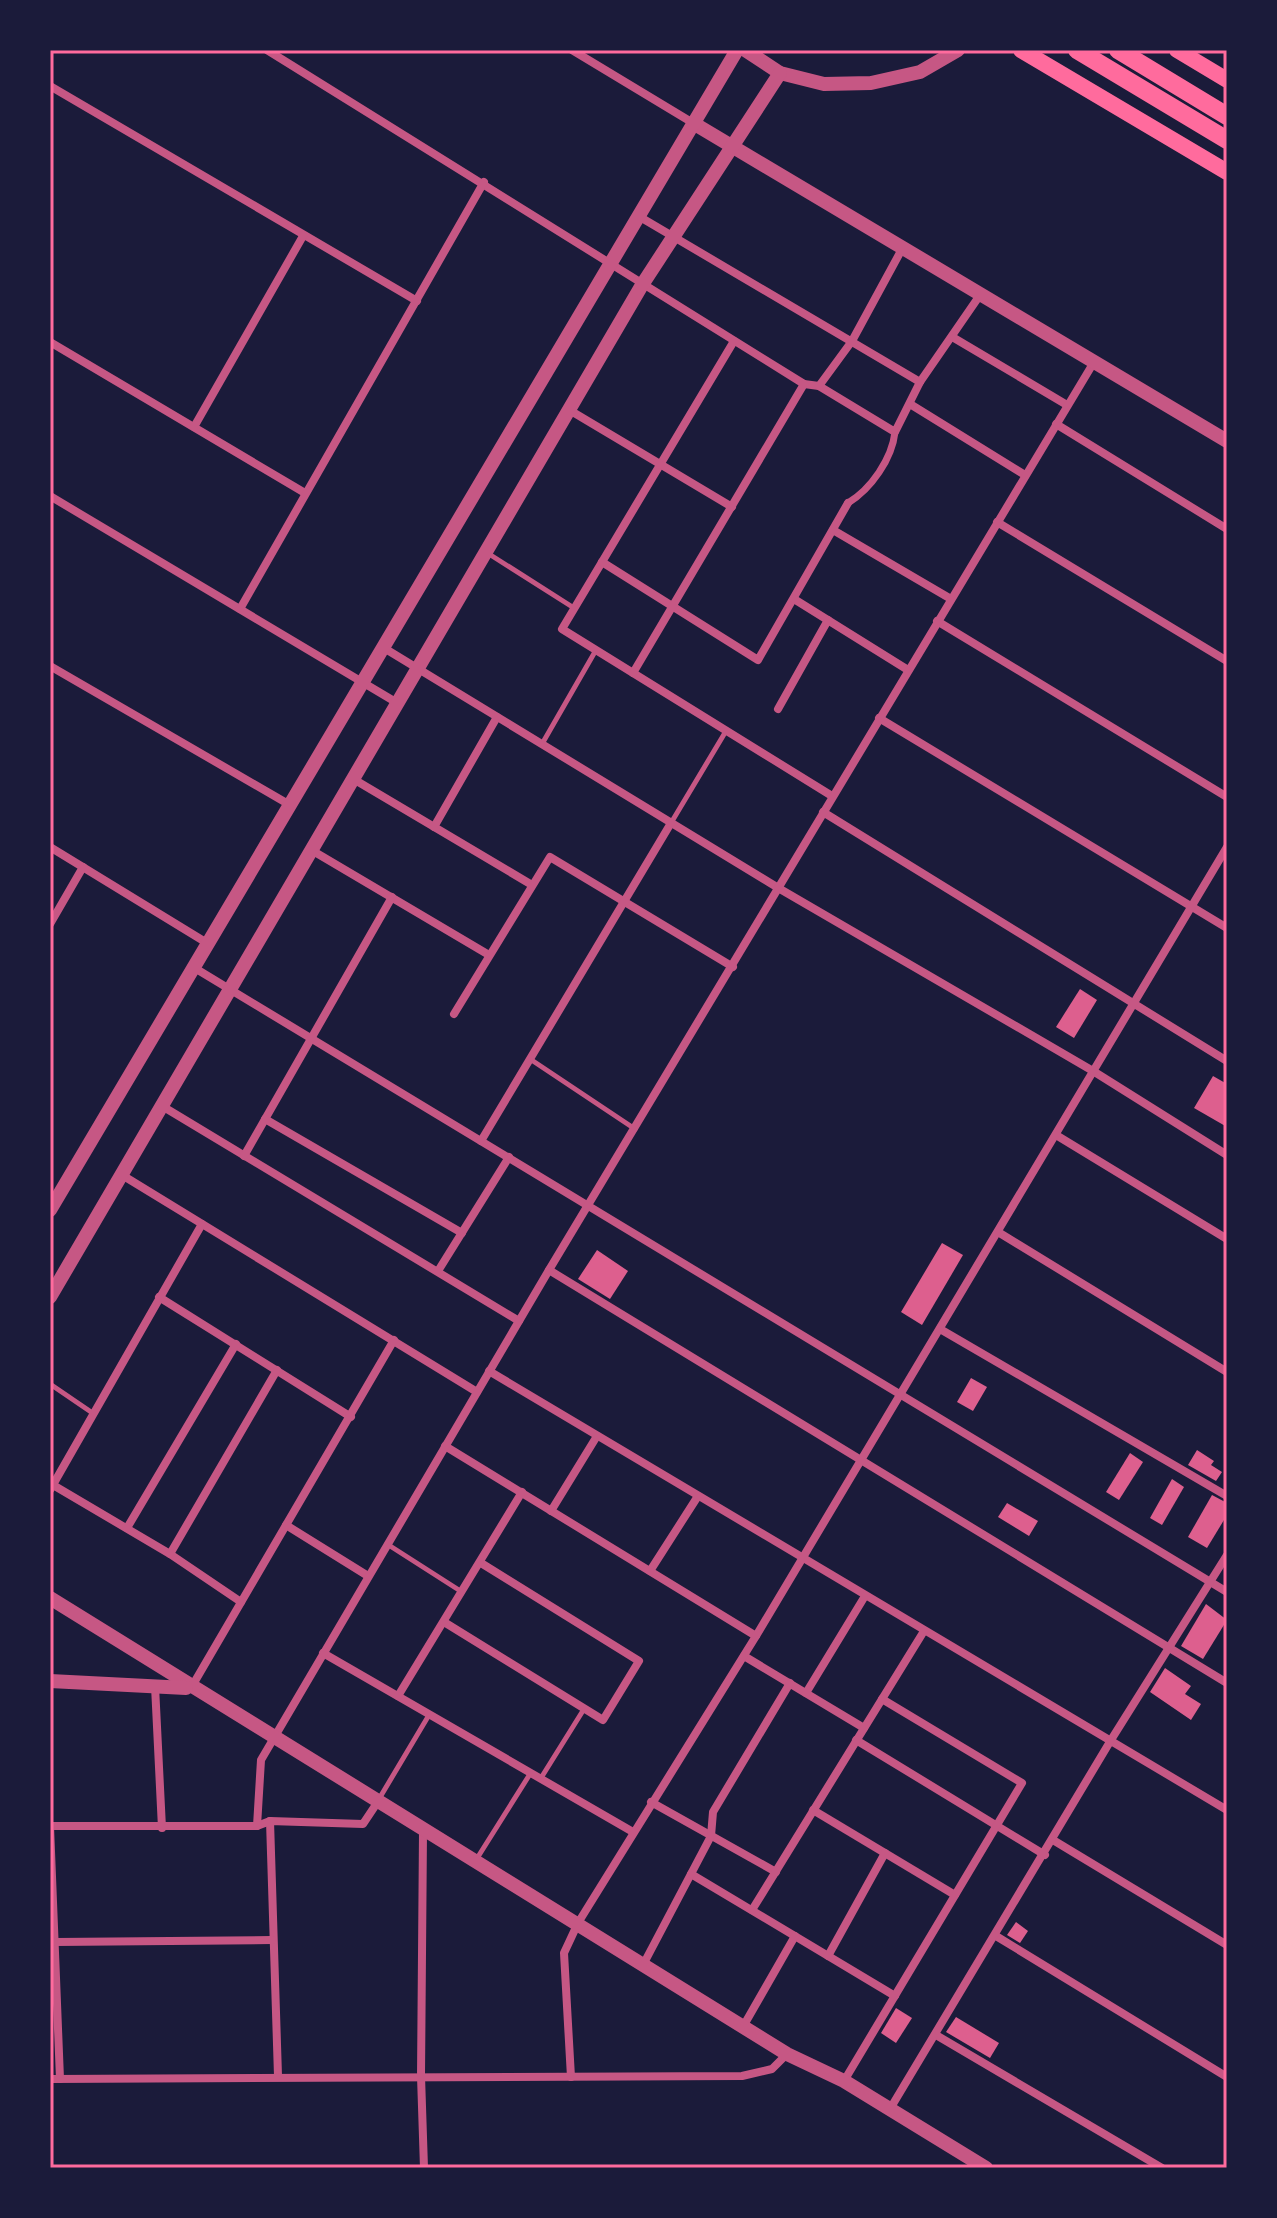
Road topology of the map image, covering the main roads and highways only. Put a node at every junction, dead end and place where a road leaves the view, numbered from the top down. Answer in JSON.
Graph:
{"nodes":[{"id":1,"x":1021,"y":50,"type":"edge"},
{"id":2,"x":1077,"y":50,"type":"edge"},
{"id":3,"x":1118,"y":50,"type":"edge"},
{"id":4,"x":1177,"y":50,"type":"edge"},
{"id":5,"x":1227,"y":80,"type":"edge"},
{"id":6,"x":1227,"y":116,"type":"edge"},
{"id":7,"x":1227,"y":140,"type":"edge"},
{"id":8,"x":1227,"y":172,"type":"edge"}],
"edges":[{"from":1,"to":8,"type":"main road"},
{"from":2,"to":7,"type":"highway"},
{"from":3,"to":6,"type":"highway"},
{"from":4,"to":5,"type":"main road"}]}
